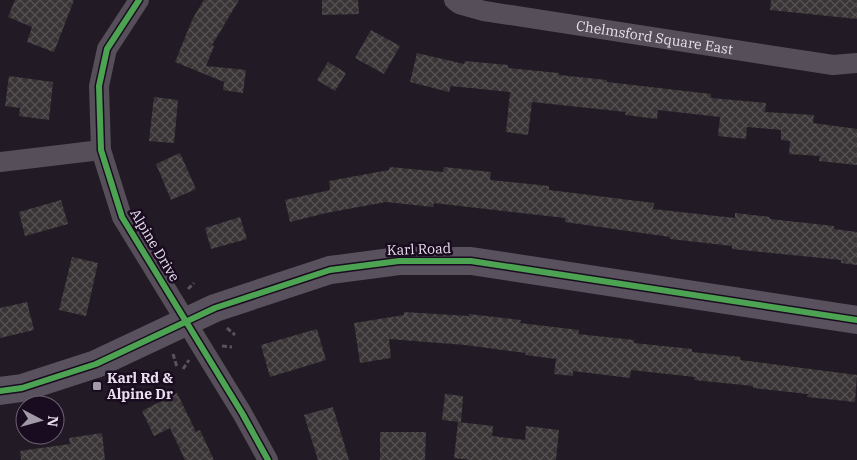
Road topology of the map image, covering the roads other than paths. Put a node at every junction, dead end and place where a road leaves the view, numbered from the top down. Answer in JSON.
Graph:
{"nodes":[{"id":1,"x":139,"y":0,"type":"edge"},
{"id":2,"x":454,"y":0,"type":"edge"},
{"id":3,"x":857,"y":64,"type":"edge"},
{"id":4,"x":100,"y":150,"type":"junction"},
{"id":5,"x":0,"y":162,"type":"edge"},
{"id":6,"x":857,"y":320,"type":"edge"},
{"id":7,"x":187,"y":321,"type":"junction"},
{"id":8,"x":0,"y":391,"type":"edge"},
{"id":9,"x":268,"y":460,"type":"edge"}],
"edges":[{"from":1,"to":4,"type":"street","name":"Alpine Drive"},
{"from":2,"to":3,"type":"street","name":"Chelmsford Square East"},
{"from":4,"to":5,"type":"street"},
{"from":4,"to":7,"type":"street","name":"Alpine Drive"},
{"from":6,"to":7,"type":"street","name":"Karl Road"},
{"from":7,"to":8,"type":"street","name":"Karl Road"},
{"from":7,"to":9,"type":"street","name":"Alpine Drive"}]}
